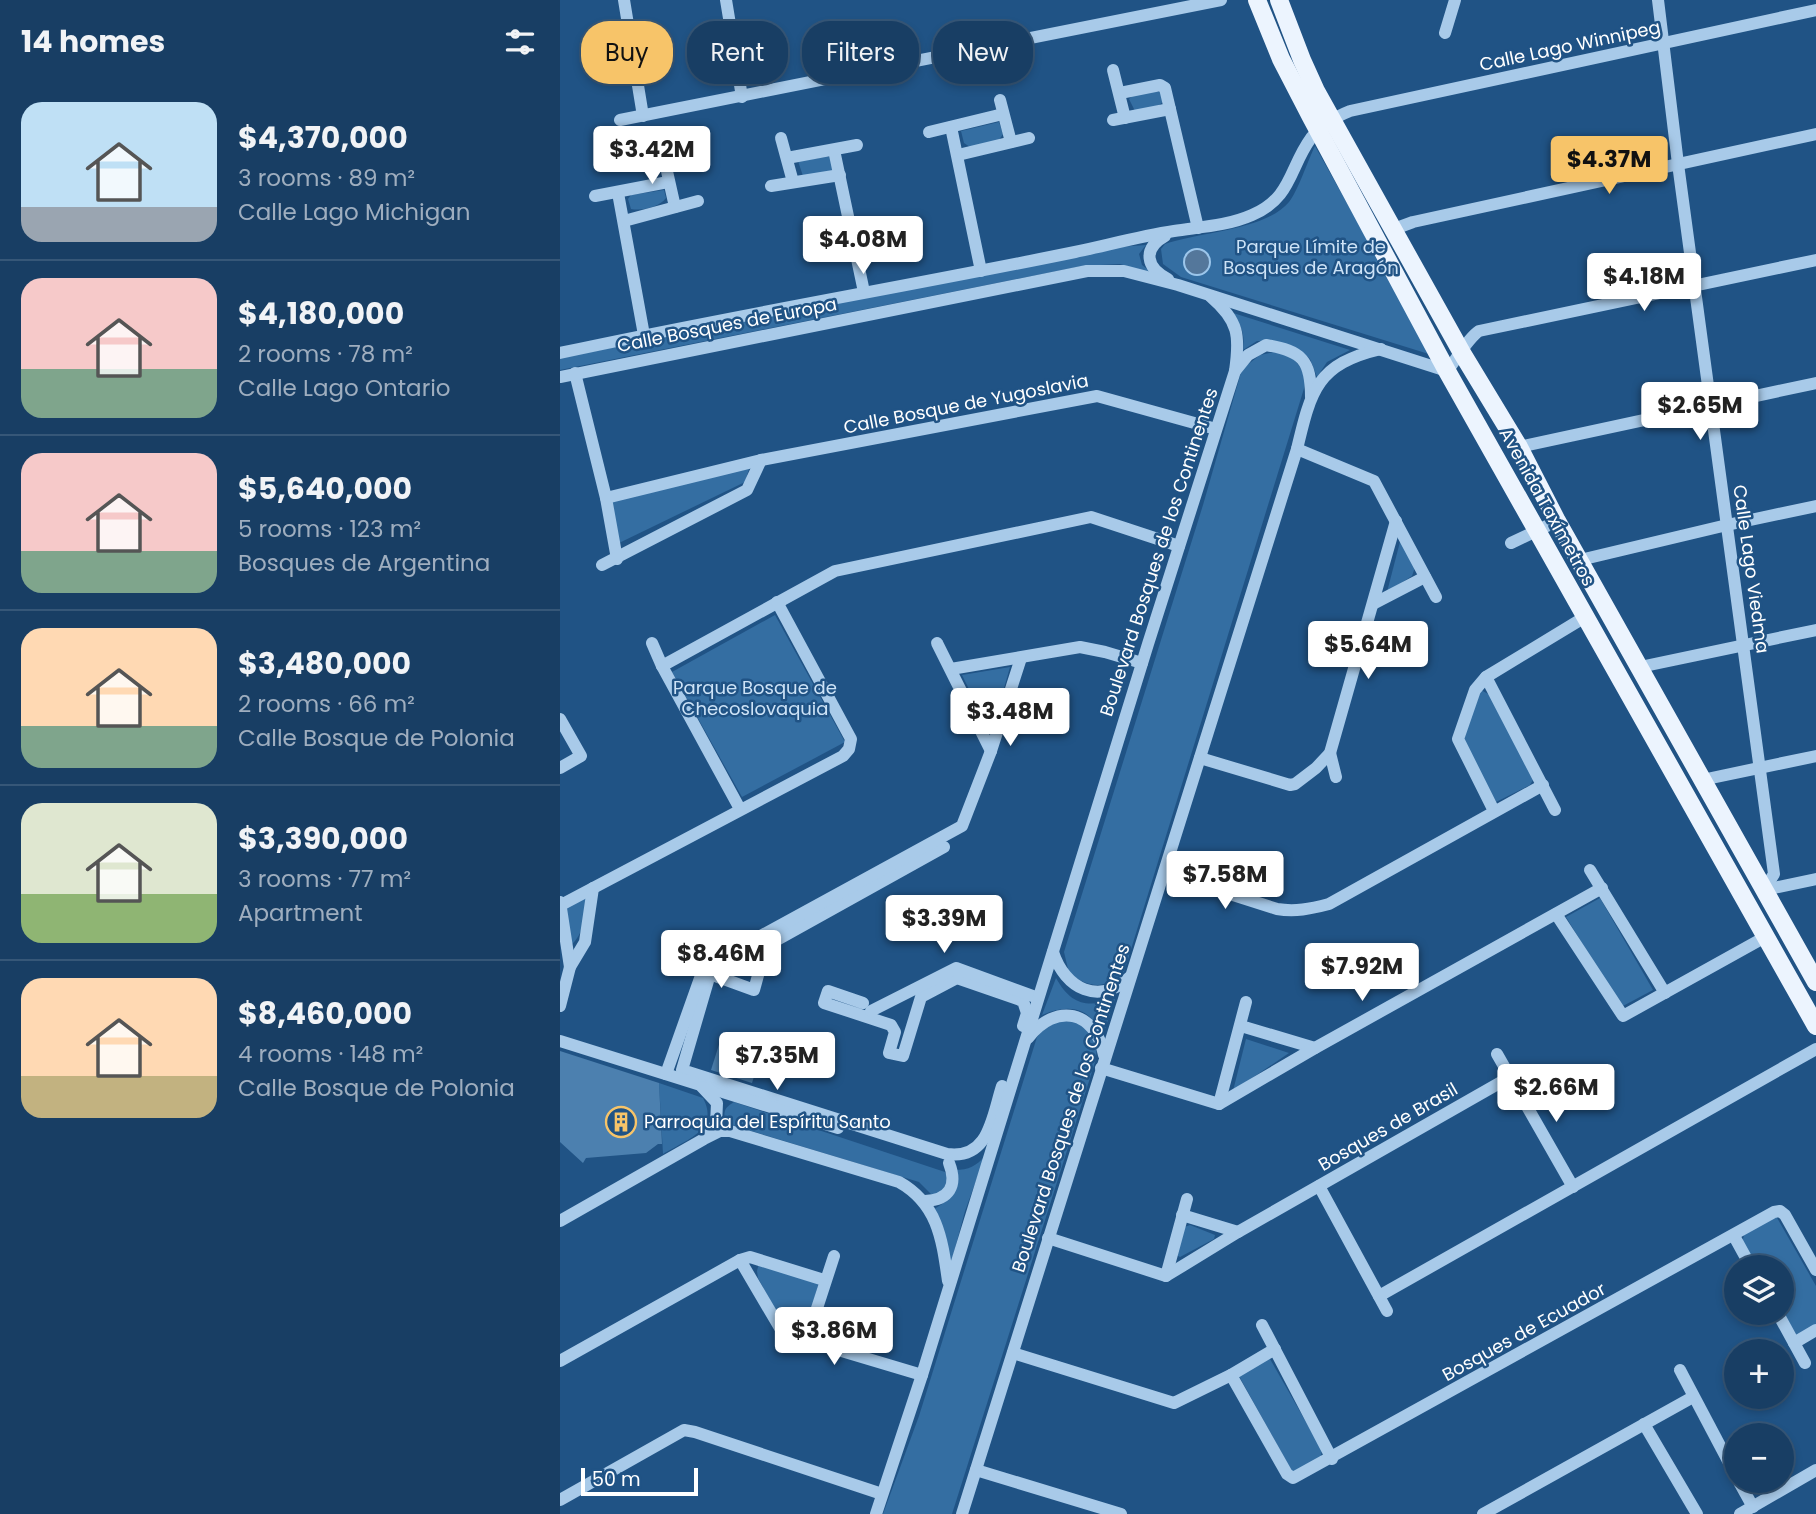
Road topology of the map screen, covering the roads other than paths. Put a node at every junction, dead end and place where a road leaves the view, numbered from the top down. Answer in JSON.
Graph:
{"nodes":[{"id":1,"x":624,"y":0,"type":"edge"},
{"id":2,"x":726,"y":0,"type":"edge"},
{"id":3,"x":1221,"y":0,"type":"edge"},
{"id":4,"x":1257,"y":0,"type":"edge"},
{"id":5,"x":1279,"y":0,"type":"edge"},
{"id":6,"x":1455,"y":0,"type":"edge"},
{"id":7,"x":1658,"y":0,"type":"edge"},
{"id":8,"x":1816,"y":10,"type":"edge"},
{"id":9,"x":1445,"y":33,"type":"dead end"},
{"id":10,"x":1664,"y":44,"type":"junction"},
{"id":11,"x":1113,"y":70,"type":"dead end"},
{"id":12,"x":1120,"y":93,"type":"junction"},
{"id":13,"x":741,"y":97,"type":"junction"},
{"id":14,"x":1000,"y":100,"type":"dead end"},
{"id":15,"x":1170,"y":109,"type":"junction"},
{"id":16,"x":1003,"y":114,"type":"junction"},
{"id":17,"x":643,"y":116,"type":"junction"},
{"id":18,"x":1333,"y":118,"type":"junction"},
{"id":19,"x":620,"y":120,"type":"dead end"},
{"id":20,"x":951,"y":127,"type":"junction"},
{"id":21,"x":1318,"y":130,"type":"junction"},
{"id":22,"x":929,"y":132,"type":"dead end"},
{"id":23,"x":1816,"y":134,"type":"edge"},
{"id":24,"x":781,"y":138,"type":"dead end"},
{"id":25,"x":1029,"y":138,"type":"dead end"},
{"id":26,"x":1011,"y":142,"type":"junction"},
{"id":27,"x":856,"y":145,"type":"dead end"},
{"id":28,"x":834,"y":150,"type":"junction"},
{"id":29,"x":958,"y":155,"type":"junction"},
{"id":30,"x":664,"y":158,"type":"dead end"},
{"id":31,"x":787,"y":158,"type":"junction"},
{"id":32,"x":1678,"y":164,"type":"junction"},
{"id":33,"x":840,"y":175,"type":"junction"},
{"id":34,"x":668,"y":182,"type":"junction"},
{"id":35,"x":793,"y":182,"type":"junction"},
{"id":36,"x":771,"y":186,"type":"dead end"},
{"id":37,"x":618,"y":194,"type":"junction"},
{"id":38,"x":595,"y":196,"type":"dead end"},
{"id":39,"x":698,"y":201,"type":"dead end"},
{"id":40,"x":675,"y":207,"type":"junction"},
{"id":41,"x":624,"y":221,"type":"junction"},
{"id":42,"x":1198,"y":228,"type":"junction"},
{"id":43,"x":1394,"y":229,"type":"junction"},
{"id":44,"x":1172,"y":232,"type":"junction"},
{"id":45,"x":1816,"y":260,"type":"edge"},
{"id":46,"x":981,"y":271,"type":"junction"},
{"id":47,"x":1178,"y":285,"type":"junction"},
{"id":48,"x":1696,"y":285,"type":"junction"},
{"id":49,"x":864,"y":292,"type":"junction"},
{"id":50,"x":1202,"y":292,"type":"junction"},
{"id":51,"x":644,"y":335,"type":"junction"},
{"id":52,"x":1381,"y":349,"type":"junction"},
{"id":53,"x":560,"y":353,"type":"edge"},
{"id":54,"x":1462,"y":353,"type":"junction"},
{"id":55,"x":1235,"y":371,"type":"junction"},
{"id":56,"x":1447,"y":371,"type":"junction"},
{"id":57,"x":575,"y":373,"type":"junction"},
{"id":58,"x":560,"y":377,"type":"edge"},
{"id":59,"x":1816,"y":383,"type":"edge"},
{"id":60,"x":1311,"y":397,"type":"junction"},
{"id":61,"x":1712,"y":405,"type":"junction"},
{"id":62,"x":1216,"y":429,"type":"junction"},
{"id":63,"x":1519,"y":446,"type":"junction"},
{"id":64,"x":1297,"y":449,"type":"junction"},
{"id":65,"x":761,"y":460,"type":"junction"},
{"id":66,"x":606,"y":498,"type":"junction"},
{"id":67,"x":1816,"y":506,"type":"edge"},
{"id":68,"x":1396,"y":521,"type":"junction"},
{"id":69,"x":1557,"y":521,"type":"junction"},
{"id":70,"x":1727,"y":525,"type":"junction"},
{"id":71,"x":1538,"y":531,"type":"junction"},
{"id":72,"x":1511,"y":543,"type":"dead end"},
{"id":73,"x":1179,"y":546,"type":"junction"},
{"id":74,"x":617,"y":559,"type":"junction"},
{"id":75,"x":1580,"y":560,"type":"junction"},
{"id":76,"x":602,"y":565,"type":"dead end"},
{"id":77,"x":1425,"y":577,"type":"junction"},
{"id":78,"x":1436,"y":597,"type":"dead end"},
{"id":79,"x":776,"y":602,"type":"junction"},
{"id":80,"x":1373,"y":604,"type":"junction"},
{"id":81,"x":1585,"y":617,"type":"junction"},
{"id":82,"x":1816,"y":630,"type":"edge"},
{"id":83,"x":652,"y":643,"type":"dead end"},
{"id":84,"x":937,"y":643,"type":"dead end"},
{"id":85,"x":1743,"y":645,"type":"junction"},
{"id":86,"x":1021,"y":658,"type":"junction"},
{"id":87,"x":1142,"y":663,"type":"junction"},
{"id":88,"x":662,"y":666,"type":"junction"},
{"id":89,"x":1640,"y":667,"type":"junction"},
{"id":90,"x":951,"y":669,"type":"junction"},
{"id":91,"x":1486,"y":677,"type":"junction"},
{"id":92,"x":560,"y":719,"type":"edge"},
{"id":93,"x":1678,"y":734,"type":"junction"},
{"id":94,"x":1658,"y":745,"type":"junction"},
{"id":95,"x":991,"y":751,"type":"junction"},
{"id":96,"x":1330,"y":753,"type":"junction"},
{"id":97,"x":1816,"y":756,"type":"edge"},
{"id":98,"x":1200,"y":758,"type":"junction"},
{"id":99,"x":560,"y":768,"type":"edge"},
{"id":100,"x":1759,"y":768,"type":"junction"},
{"id":101,"x":1336,"y":777,"type":"dead end"},
{"id":102,"x":1702,"y":779,"type":"junction"},
{"id":103,"x":1543,"y":785,"type":"junction"},
{"id":104,"x":740,"y":809,"type":"junction"},
{"id":105,"x":1555,"y":810,"type":"dead end"},
{"id":106,"x":1494,"y":811,"type":"junction"},
{"id":107,"x":944,"y":847,"type":"dead end"},
{"id":108,"x":1590,"y":870,"type":"dead end"},
{"id":109,"x":1164,"y":873,"type":"junction"},
{"id":110,"x":1816,"y":879,"type":"edge"},
{"id":111,"x":593,"y":888,"type":"junction"},
{"id":112,"x":1602,"y":888,"type":"junction"},
{"id":113,"x":1764,"y":890,"type":"junction"},
{"id":114,"x":561,"y":904,"type":"edge"},
{"id":115,"x":1556,"y":914,"type":"junction"},
{"id":116,"x":1766,"y":936,"type":"junction"},
{"id":117,"x":759,"y":939,"type":"junction"},
{"id":118,"x":1053,"y":952,"type":"junction"},
{"id":119,"x":570,"y":967,"type":"junction"},
{"id":120,"x":704,"y":967,"type":"junction"},
{"id":121,"x":1132,"y":975,"type":"junction"},
{"id":122,"x":1816,"y":982,"type":"edge"},
{"id":123,"x":917,"y":987,"type":"junction"},
{"id":124,"x":1665,"y":993,"type":"junction"},
{"id":125,"x":1038,"y":998,"type":"junction"},
{"id":126,"x":833,"y":999,"type":"dead end"},
{"id":127,"x":1246,"y":1002,"type":"dead end"},
{"id":128,"x":560,"y":1006,"type":"edge"},
{"id":129,"x":867,"y":1007,"type":"junction"},
{"id":130,"x":906,"y":1025,"type":"junction"},
{"id":131,"x":1241,"y":1026,"type":"junction"},
{"id":132,"x":1816,"y":1026,"type":"edge"},
{"id":133,"x":560,"y":1041,"type":"edge"},
{"id":134,"x":1023,"y":1044,"type":"junction"},
{"id":135,"x":899,"y":1048,"type":"dead end"},
{"id":136,"x":1315,"y":1048,"type":"junction"},
{"id":137,"x":1816,"y":1049,"type":"edge"},
{"id":138,"x":1497,"y":1054,"type":"dead end"},
{"id":139,"x":1103,"y":1061,"type":"junction"},
{"id":140,"x":666,"y":1074,"type":"junction"},
{"id":141,"x":1510,"y":1077,"type":"junction"},
{"id":142,"x":699,"y":1084,"type":"junction"},
{"id":143,"x":1219,"y":1104,"type":"junction"},
{"id":144,"x":995,"y":1138,"type":"junction"},
{"id":145,"x":704,"y":1139,"type":"junction"},
{"id":146,"x":949,"y":1163,"type":"junction"},
{"id":147,"x":1319,"y":1186,"type":"junction"},
{"id":148,"x":1573,"y":1187,"type":"junction"},
{"id":149,"x":1186,"y":1199,"type":"dead end"},
{"id":150,"x":925,"y":1201,"type":"junction"},
{"id":151,"x":1182,"y":1215,"type":"junction"},
{"id":152,"x":560,"y":1221,"type":"edge"},
{"id":153,"x":1238,"y":1231,"type":"junction"},
{"id":154,"x":1734,"y":1236,"type":"junction"},
{"id":155,"x":1048,"y":1238,"type":"junction"},
{"id":156,"x":1744,"y":1255,"type":"edge"},
{"id":157,"x":834,"y":1256,"type":"dead end"},
{"id":158,"x":740,"y":1260,"type":"junction"},
{"id":159,"x":1816,"y":1270,"type":"edge"},
{"id":160,"x":1166,"y":1276,"type":"junction"},
{"id":161,"x":824,"y":1280,"type":"junction"},
{"id":162,"x":948,"y":1285,"type":"junction"},
{"id":163,"x":1379,"y":1296,"type":"junction"},
{"id":164,"x":1387,"y":1311,"type":"dead end"},
{"id":165,"x":1262,"y":1325,"type":"dead end"},
{"id":166,"x":1816,"y":1330,"type":"edge"},
{"id":167,"x":806,"y":1342,"type":"junction"},
{"id":168,"x":1794,"y":1343,"type":"joint"},
{"id":169,"x":1275,"y":1349,"type":"junction"},
{"id":170,"x":1013,"y":1353,"type":"junction"},
{"id":171,"x":560,"y":1361,"type":"edge"},
{"id":172,"x":1805,"y":1363,"type":"dead end"},
{"id":173,"x":1680,"y":1370,"type":"dead end"},
{"id":174,"x":922,"y":1375,"type":"junction"},
{"id":175,"x":1231,"y":1375,"type":"junction"},
{"id":176,"x":1693,"y":1397,"type":"junction"},
{"id":177,"x":1644,"y":1424,"type":"junction"},
{"id":178,"x":1724,"y":1454,"type":"edge"},
{"id":179,"x":1332,"y":1459,"type":"junction"},
{"id":180,"x":976,"y":1470,"type":"junction"},
{"id":181,"x":1816,"y":1470,"type":"edge"},
{"id":182,"x":1745,"y":1493,"type":"edge"},
{"id":183,"x":882,"y":1494,"type":"junction"},
{"id":184,"x":560,"y":1500,"type":"edge"},
{"id":185,"x":1753,"y":1507,"type":"junction"},
{"id":186,"x":1115,"y":1513,"type":"edge"},
{"id":187,"x":876,"y":1514,"type":"edge"},
{"id":188,"x":962,"y":1514,"type":"edge"},
{"id":189,"x":1483,"y":1514,"type":"edge"},
{"id":190,"x":1697,"y":1514,"type":"edge"},
{"id":191,"x":1740,"y":1514,"type":"edge"}],
"edges":[{"from":1,"to":17,"type":"street"},
{"from":2,"to":13,"type":"street"},
{"from":3,"to":13,"type":"street"},
{"from":4,"to":21,"type":"main road","name":"Avenida Taxímetros"},
{"from":5,"to":18,"type":"main road","name":"Avenida Taxímetros"},
{"from":6,"to":9,"type":"street"},
{"from":7,"to":10,"type":"street","name":"Calle Lago Viedma"},
{"from":8,"to":10,"type":"street","name":"Calle Lago Winnipeg"},
{"from":10,"to":18,"type":"street","name":"Calle Lago Winnipeg"},
{"from":10,"to":32,"type":"street","name":"Calle Lago Viedma"},
{"from":11,"to":12,"type":"street"},
{"from":12,"to":15,"type":"street"},
{"from":12,"to":15,"type":"street"},
{"from":13,"to":17,"type":"street"},
{"from":14,"to":16,"type":"street"},
{"from":15,"to":42,"type":"street"},
{"from":16,"to":20,"type":"street"},
{"from":16,"to":26,"type":"street"},
{"from":17,"to":19,"type":"street"},
{"from":18,"to":21,"type":"street"},
{"from":18,"to":43,"type":"main road","name":"Avenida Taxímetros"},
{"from":20,"to":22,"type":"street"},
{"from":20,"to":29,"type":"street"},
{"from":21,"to":42,"type":"street","name":"Calle Bosques de Europa"},
{"from":21,"to":56,"type":"main road","name":"Avenida Taxímetros"},
{"from":23,"to":32,"type":"street"},
{"from":24,"to":31,"type":"street"},
{"from":25,"to":26,"type":"street"},
{"from":26,"to":29,"type":"street"},
{"from":27,"to":28,"type":"street"},
{"from":28,"to":31,"type":"street"},
{"from":28,"to":33,"type":"street"},
{"from":29,"to":46,"type":"street"},
{"from":30,"to":34,"type":"street"},
{"from":31,"to":35,"type":"street"},
{"from":32,"to":43,"type":"street"},
{"from":32,"to":48,"type":"street","name":"Calle Lago Viedma"},
{"from":33,"to":35,"type":"street"},
{"from":33,"to":49,"type":"street"},
{"from":34,"to":37,"type":"street"},
{"from":34,"to":40,"type":"street"},
{"from":35,"to":36,"type":"street"},
{"from":37,"to":38,"type":"street"},
{"from":37,"to":41,"type":"street"},
{"from":39,"to":40,"type":"street"},
{"from":40,"to":41,"type":"street"},
{"from":41,"to":51,"type":"street"},
{"from":42,"to":44,"type":"street","name":"Calle Bosques de Europa"},
{"from":43,"to":54,"type":"main road","name":"Avenida Taxímetros"},
{"from":44,"to":46,"type":"street","name":"Calle Bosques de Europa"},
{"from":44,"to":47,"type":"street"},
{"from":45,"to":48,"type":"street"},
{"from":46,"to":49,"type":"street","name":"Calle Bosques de Europa"},
{"from":47,"to":50,"type":"street","name":"Calle Bosques de Europa"},
{"from":47,"to":57,"type":"street","name":"Calle Bosques de Europa"},
{"from":48,"to":54,"type":"street"},
{"from":48,"to":61,"type":"street","name":"Calle Lago Viedma"},
{"from":49,"to":51,"type":"street","name":"Calle Bosques de Europa"},
{"from":50,"to":52,"type":"street","name":"Calle Bosques de Europa"},
{"from":50,"to":55,"type":"street","name":"Boulevard Bosques de los Continentes"},
{"from":51,"to":53,"type":"street","name":"Calle Bosques de Europa"},
{"from":52,"to":56,"type":"street","name":"Calle Bosques de Europa"},
{"from":52,"to":60,"type":"street","name":"Boulevard Bosques de los Continentes"},
{"from":54,"to":56,"type":"street"},
{"from":54,"to":63,"type":"main road","name":"Avenida Taxímetros"},
{"from":55,"to":60,"type":"street"},
{"from":55,"to":62,"type":"street","name":"Boulevard Bosques de los Continentes"},
{"from":56,"to":71,"type":"main road","name":"Avenida Taxímetros"},
{"from":57,"to":58,"type":"street","name":"Calle Bosques de Europa"},
{"from":57,"to":66,"type":"street"},
{"from":59,"to":61,"type":"street"},
{"from":60,"to":64,"type":"street","name":"Boulevard Bosques de los Continentes"},
{"from":61,"to":63,"type":"street"},
{"from":61,"to":70,"type":"street","name":"Calle Lago Viedma"},
{"from":62,"to":65,"type":"street","name":"Calle Bosque de Yugoslavia"},
{"from":62,"to":73,"type":"street","name":"Boulevard Bosques de los Continentes"},
{"from":63,"to":69,"type":"main road","name":"Avenida Taxímetros"},
{"from":64,"to":68,"type":"street"},
{"from":64,"to":98,"type":"street","name":"Boulevard Bosques de los Continentes"},
{"from":65,"to":66,"type":"street","name":"Calle Bosque de Yugoslavia"},
{"from":65,"to":74,"type":"street"},
{"from":66,"to":74,"type":"street"},
{"from":67,"to":70,"type":"street"},
{"from":68,"to":77,"type":"street"},
{"from":68,"to":80,"type":"street"},
{"from":69,"to":71,"type":"street"},
{"from":69,"to":75,"type":"main road","name":"Avenida Taxímetros"},
{"from":70,"to":75,"type":"street"},
{"from":70,"to":85,"type":"street","name":"Calle Lago Viedma"},
{"from":71,"to":72,"type":"street"},
{"from":71,"to":81,"type":"main road","name":"Avenida Taxímetros"},
{"from":73,"to":79,"type":"street"},
{"from":73,"to":87,"type":"street","name":"Boulevard Bosques de los Continentes"},
{"from":74,"to":76,"type":"street"},
{"from":75,"to":89,"type":"main road","name":"Avenida Taxímetros"},
{"from":77,"to":78,"type":"street"},
{"from":77,"to":80,"type":"street"},
{"from":79,"to":88,"type":"street"},
{"from":79,"to":104,"type":"street"},
{"from":80,"to":96,"type":"street"},
{"from":81,"to":91,"type":"street"},
{"from":81,"to":94,"type":"main road","name":"Avenida Taxímetros"},
{"from":82,"to":85,"type":"street"},
{"from":83,"to":88,"type":"street"},
{"from":84,"to":90,"type":"street"},
{"from":85,"to":89,"type":"street"},
{"from":85,"to":100,"type":"street","name":"Calle Lago Viedma"},
{"from":86,"to":87,"type":"street"},
{"from":86,"to":90,"type":"street"},
{"from":86,"to":95,"type":"street"},
{"from":87,"to":118,"type":"street","name":"Boulevard Bosques de los Continentes"},
{"from":88,"to":104,"type":"street"},
{"from":89,"to":93,"type":"main road","name":"Avenida Taxímetros"},
{"from":90,"to":95,"type":"street"},
{"from":91,"to":103,"type":"street"},
{"from":91,"to":106,"type":"street"},
{"from":92,"to":99,"type":"street"},
{"from":93,"to":94,"type":"main road"},
{"from":93,"to":102,"type":"main road","name":"Avenida Taxímetros"},
{"from":94,"to":116,"type":"main road","name":"Avenida Taxímetros"},
{"from":95,"to":117,"type":"street"},
{"from":96,"to":98,"type":"street"},
{"from":96,"to":101,"type":"street"},
{"from":97,"to":100,"type":"street"},
{"from":98,"to":109,"type":"street","name":"Boulevard Bosques de los Continentes"},
{"from":100,"to":102,"type":"street"},
{"from":100,"to":113,"type":"street","name":"Calle Lago Viedma"},
{"from":102,"to":113,"type":"main road","name":"Avenida Taxímetros"},
{"from":103,"to":105,"type":"street"},
{"from":103,"to":106,"type":"street"},
{"from":104,"to":111,"type":"street"},
{"from":106,"to":109,"type":"street"},
{"from":107,"to":129,"type":"street"},
{"from":108,"to":112,"type":"street"},
{"from":109,"to":121,"type":"street","name":"Boulevard Bosques de los Continentes"},
{"from":110,"to":113,"type":"street"},
{"from":111,"to":114,"type":"street"},
{"from":111,"to":119,"type":"street"},
{"from":112,"to":115,"type":"street"},
{"from":112,"to":124,"type":"street"},
{"from":113,"to":122,"type":"main road","name":"Avenida Taxímetros"},
{"from":114,"to":119,"type":"street"},
{"from":115,"to":124,"type":"street"},
{"from":115,"to":136,"type":"street"},
{"from":116,"to":124,"type":"street"},
{"from":116,"to":132,"type":"main road","name":"Avenida Taxímetros"},
{"from":117,"to":120,"type":"street"},
{"from":117,"to":120,"type":"street"},
{"from":118,"to":121,"type":"street"},
{"from":118,"to":125,"type":"street","name":"Boulevard Bosques de los Continentes"},
{"from":119,"to":128,"type":"street"},
{"from":120,"to":140,"type":"street"},
{"from":121,"to":139,"type":"street","name":"Boulevard Bosques de los Continentes"},
{"from":123,"to":125,"type":"street"},
{"from":123,"to":129,"type":"street"},
{"from":123,"to":130,"type":"street"},
{"from":125,"to":134,"type":"street","name":"Boulevard Bosques de los Continentes"},
{"from":126,"to":129,"type":"street"},
{"from":127,"to":131,"type":"street"},
{"from":129,"to":130,"type":"street"},
{"from":130,"to":135,"type":"street"},
{"from":131,"to":136,"type":"street"},
{"from":131,"to":143,"type":"street"},
{"from":133,"to":140,"type":"street"},
{"from":134,"to":139,"type":"street"},
{"from":134,"to":144,"type":"street","name":"Boulevard Bosques de los Continentes"},
{"from":136,"to":143,"type":"street"},
{"from":137,"to":148,"type":"street"},
{"from":138,"to":141,"type":"street"},
{"from":139,"to":143,"type":"street"},
{"from":139,"to":155,"type":"street","name":"Boulevard Bosques de los Continentes"},
{"from":140,"to":142,"type":"street"},
{"from":141,"to":147,"type":"street","name":"Bosques de Brasil"},
{"from":141,"to":148,"type":"street"},
{"from":142,"to":145,"type":"street"},
{"from":142,"to":146,"type":"street"},
{"from":144,"to":146,"type":"street"},
{"from":144,"to":162,"type":"street","name":"Boulevard Bosques de los Continentes"},
{"from":145,"to":150,"type":"street"},
{"from":145,"to":152,"type":"street"},
{"from":146,"to":150,"type":"street"},
{"from":147,"to":153,"type":"street","name":"Bosques de Brasil"},
{"from":147,"to":163,"type":"street","name":"Bosques de Brasil"},
{"from":148,"to":163,"type":"street"},
{"from":149,"to":151,"type":"street"},
{"from":150,"to":162,"type":"street"},
{"from":151,"to":153,"type":"street"},
{"from":151,"to":160,"type":"street"},
{"from":153,"to":160,"type":"street","name":"Bosques de Brasil"},
{"from":154,"to":156,"type":"street"},
{"from":154,"to":159,"type":"street","name":"Bosques de Ecuador"},
{"from":154,"to":179,"type":"street","name":"Bosques de Ecuador"},
{"from":155,"to":160,"type":"street"},
{"from":155,"to":170,"type":"street","name":"Boulevard Bosques de los Continentes"},
{"from":157,"to":161,"type":"street"},
{"from":158,"to":161,"type":"street"},
{"from":158,"to":167,"type":"street"},
{"from":158,"to":171,"type":"street"},
{"from":161,"to":167,"type":"street"},
{"from":162,"to":174,"type":"street","name":"Boulevard Bosques de los Continentes"},
{"from":163,"to":164,"type":"street","name":"Bosques de Brasil"},
{"from":165,"to":169,"type":"street"},
{"from":166,"to":168,"type":"street"},
{"from":167,"to":174,"type":"street"},
{"from":168,"to":172,"type":"street"},
{"from":169,"to":175,"type":"street"},
{"from":169,"to":179,"type":"street"},
{"from":170,"to":175,"type":"street"},
{"from":170,"to":180,"type":"street","name":"Boulevard Bosques de los Continentes"},
{"from":173,"to":176,"type":"street"},
{"from":174,"to":183,"type":"street","name":"Boulevard Bosques de los Continentes"},
{"from":175,"to":179,"type":"street","name":"Bosques de Ecuador"},
{"from":176,"to":177,"type":"street"},
{"from":176,"to":178,"type":"street"},
{"from":177,"to":189,"type":"street"},
{"from":177,"to":190,"type":"street"},
{"from":180,"to":186,"type":"street"},
{"from":180,"to":188,"type":"street","name":"Boulevard Bosques de los Continentes"},
{"from":181,"to":185,"type":"street"},
{"from":182,"to":185,"type":"street"},
{"from":183,"to":184,"type":"street"},
{"from":183,"to":187,"type":"street","name":"Boulevard Bosques de los Continentes"},
{"from":185,"to":191,"type":"street"}]}
